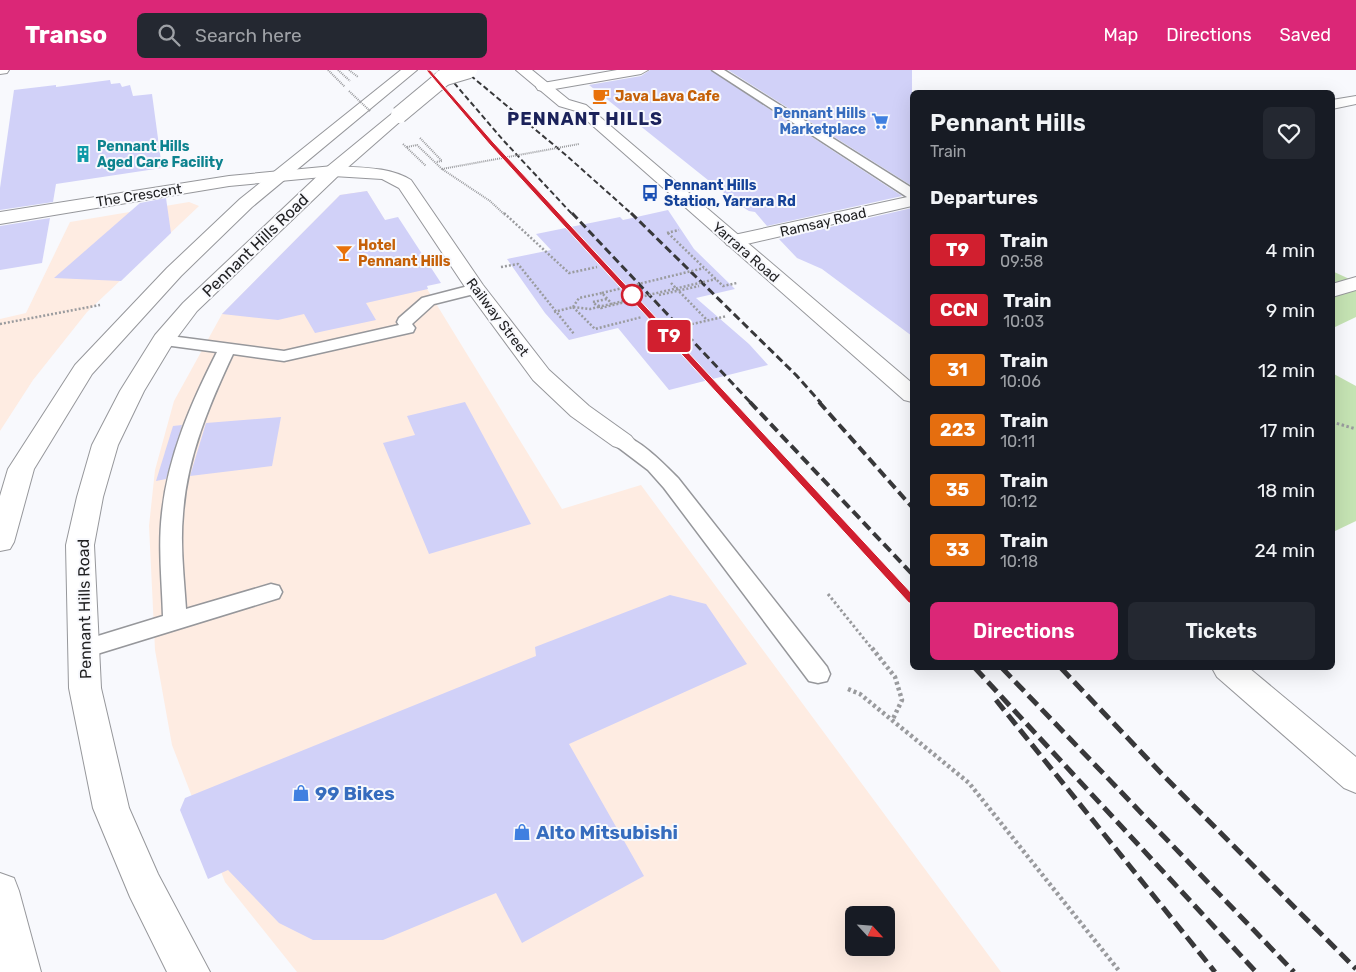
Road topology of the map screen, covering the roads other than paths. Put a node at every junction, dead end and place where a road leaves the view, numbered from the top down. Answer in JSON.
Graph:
{"nodes":[{"id":1,"x":410,"y":70,"type":"edge"},
{"id":2,"x":468,"y":70,"type":"edge"},
{"id":3,"x":544,"y":70,"type":"edge"},
{"id":4,"x":641,"y":70,"type":"edge"},
{"id":5,"x":717,"y":70,"type":"edge"},
{"id":6,"x":523,"y":71,"type":"edge"},
{"id":7,"x":447,"y":74,"type":"edge"},
{"id":8,"x":560,"y":84,"type":"junction"},
{"id":9,"x":543,"y":87,"type":"junction"},
{"id":10,"x":1356,"y":100,"type":"edge"},
{"id":11,"x":1335,"y":104,"type":"edge"},
{"id":12,"x":580,"y":108,"type":"junction"},
{"id":13,"x":333,"y":171,"type":"junction"},
{"id":14,"x":278,"y":176,"type":"junction"},
{"id":15,"x":910,"y":193,"type":"edge"},
{"id":16,"x":910,"y":201,"type":"edge"},
{"id":17,"x":0,"y":218,"type":"edge"},
{"id":18,"x":734,"y":242,"type":"junction"},
{"id":19,"x":1356,"y":283,"type":"edge"},
{"id":20,"x":476,"y":290,"type":"junction"},
{"id":21,"x":1335,"y":290,"type":"edge"},
{"id":22,"x":163,"y":340,"type":"junction"},
{"id":23,"x":227,"y":350,"type":"junction"},
{"id":24,"x":910,"y":393,"type":"edge"},
{"id":25,"x":622,"y":441,"type":"joint"},
{"id":26,"x":0,"y":542,"type":"edge"},
{"id":27,"x":270,"y":592,"type":"dead end"},
{"id":28,"x":175,"y":622,"type":"junction"},
{"id":29,"x":84,"y":649,"type":"junction"},
{"id":30,"x":1230,"y":670,"type":"edge"},
{"id":31,"x":818,"y":674,"type":"road end"},
{"id":32,"x":1356,"y":778,"type":"edge"},
{"id":33,"x":0,"y":891,"type":"edge"},
{"id":34,"x":20,"y":972,"type":"edge"},
{"id":35,"x":189,"y":972,"type":"edge"}],
"edges":[{"from":1,"to":14,"type":"main road","name":"Pennant Hills Road"},
{"from":2,"to":7,"type":"main road","bridge":true},
{"from":3,"to":8,"type":"main road","name":"Yarrara Road"},
{"from":4,"to":8,"type":"main road"},
{"from":5,"to":15,"type":"lane"},
{"from":6,"to":9,"type":"main road","name":"Yarrara Road"},
{"from":7,"to":13,"type":"main road","name":"Pennant Hills Road","bridge":true},
{"from":8,"to":9,"type":"main road"},
{"from":8,"to":12,"type":"main road","name":"Yarrara Road"},
{"from":9,"to":12,"type":"main road","name":"Yarrara Road"},
{"from":10,"to":11,"type":"main road"},
{"from":12,"to":18,"type":"main road","name":"Yarrara Road"},
{"from":13,"to":14,"type":"main road","name":"Railway Street"},
{"from":13,"to":20,"type":"main road","name":"Railway Street"},
{"from":13,"to":22,"type":"main road","name":"Pennant Hills Road"},
{"from":14,"to":17,"type":"main road","name":"The Crescent"},
{"from":14,"to":26,"type":"main road","name":"Pennant Hills Road"},
{"from":16,"to":18,"type":"main road","name":"Ramsay Road"},
{"from":18,"to":24,"type":"main road","name":"Yarrara Road"},
{"from":19,"to":21,"type":"main road"},
{"from":20,"to":23,"type":"lane"},
{"from":20,"to":25,"type":"main road","name":"Railway Street"},
{"from":22,"to":23,"type":"lane"},
{"from":22,"to":29,"type":"main road","name":"Pennant Hills Road"},
{"from":23,"to":28,"type":"lane"},
{"from":25,"to":31,"type":"lane"},
{"from":27,"to":28,"type":"lane"},
{"from":28,"to":29,"type":"lane"},
{"from":29,"to":35,"type":"main road","name":"Pennant Hills Road"},
{"from":30,"to":32,"type":"main road"},
{"from":33,"to":34,"type":"main road"}]}
